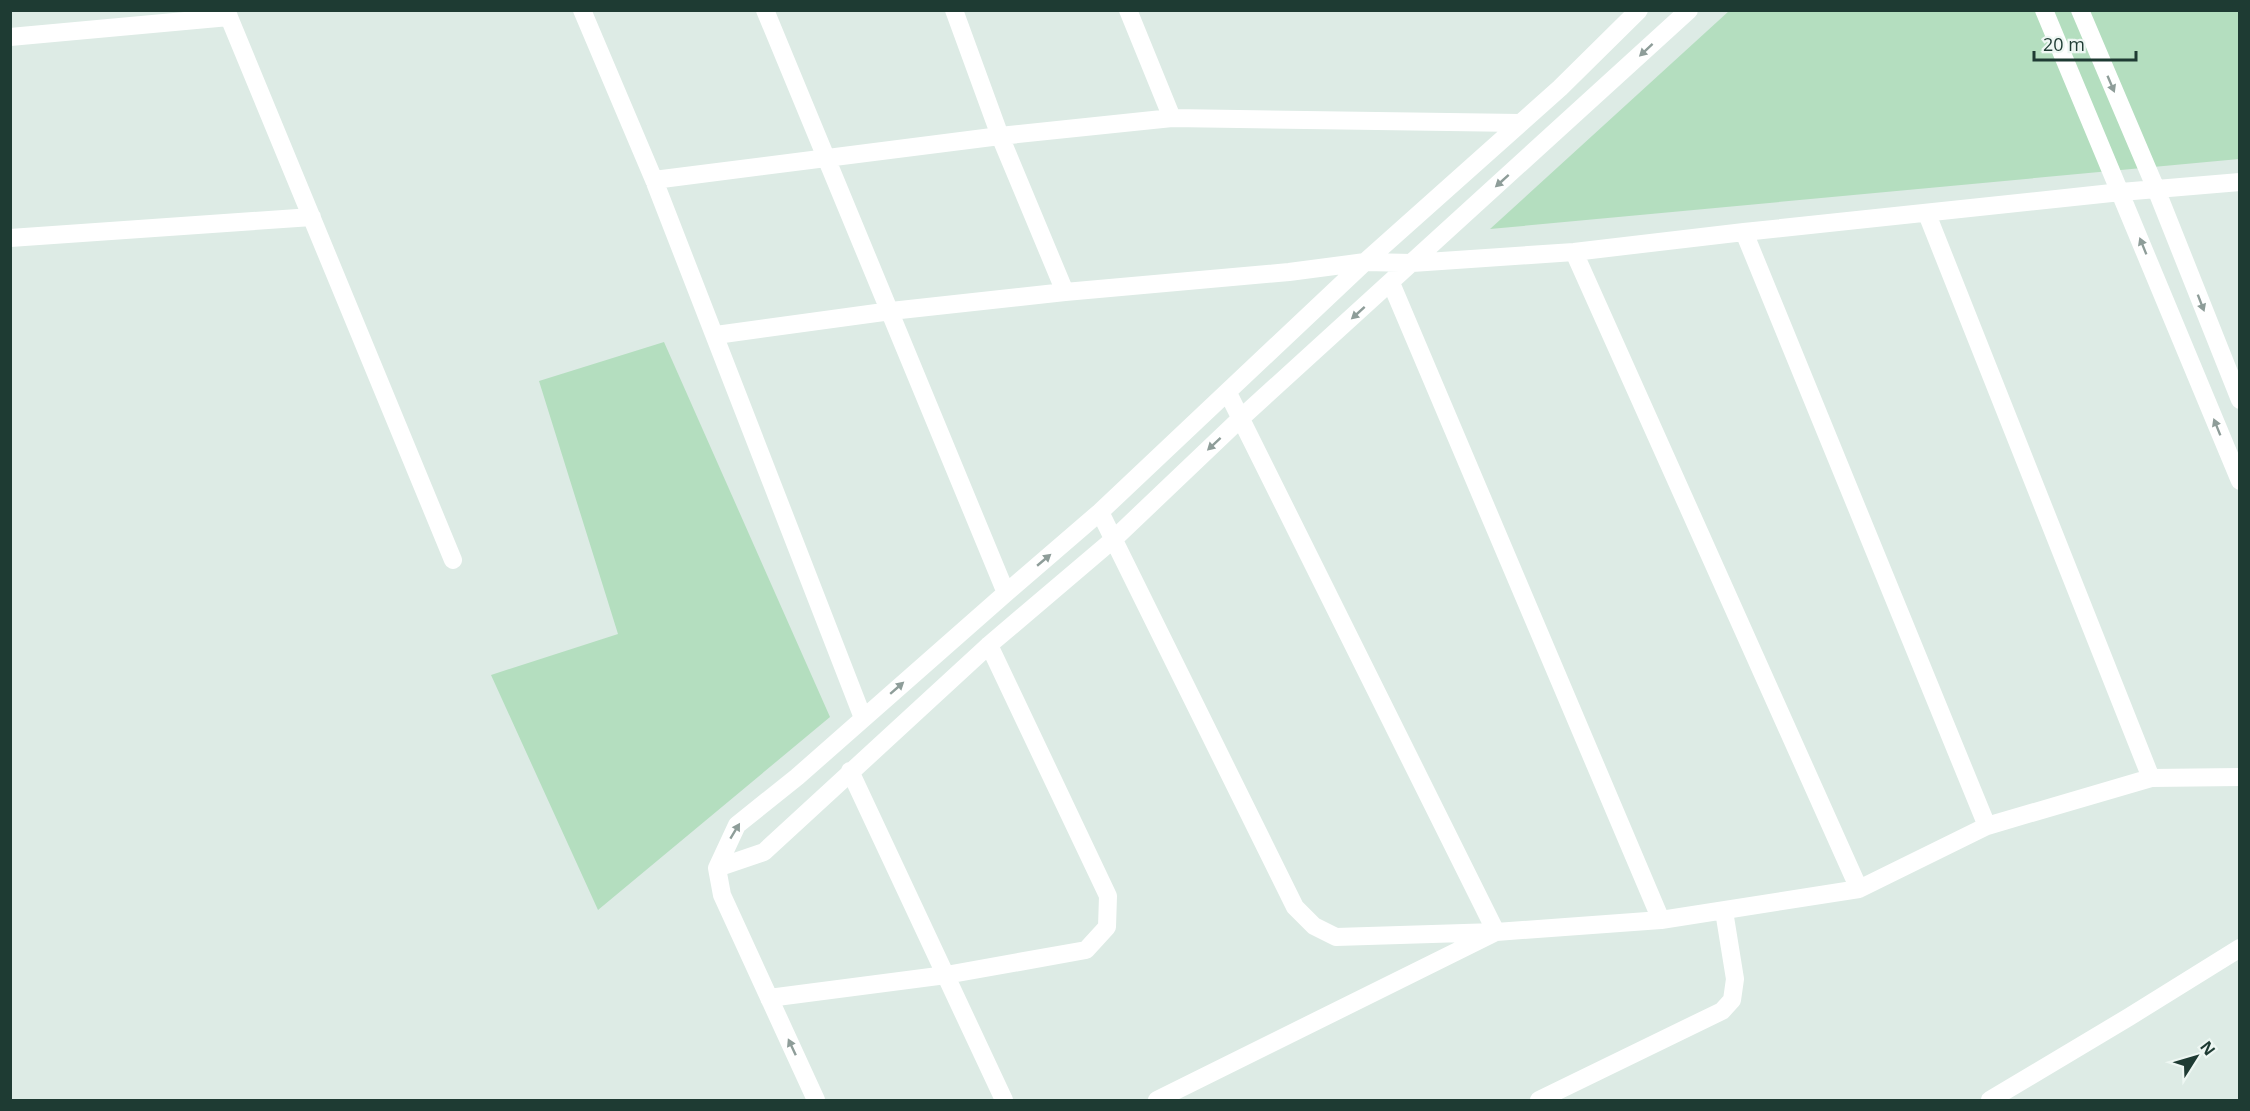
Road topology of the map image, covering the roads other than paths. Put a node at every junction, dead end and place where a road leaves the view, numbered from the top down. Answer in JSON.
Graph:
{"nodes":[{"id":1,"x":582,"y":10,"type":"edge"},
{"id":2,"x":765,"y":10,"type":"edge"},
{"id":3,"x":954,"y":10,"type":"edge"},
{"id":4,"x":1128,"y":10,"type":"edge"},
{"id":5,"x":1640,"y":10,"type":"edge"},
{"id":6,"x":1689,"y":10,"type":"edge"},
{"id":7,"x":2044,"y":10,"type":"edge"},
{"id":8,"x":2080,"y":10,"type":"edge"},
{"id":9,"x":228,"y":14,"type":"edge"},
{"id":10,"x":10,"y":37,"type":"edge"},
{"id":11,"x":1172,"y":118,"type":"junction"},
{"id":12,"x":1520,"y":123,"type":"junction"},
{"id":13,"x":1000,"y":136,"type":"junction"},
{"id":14,"x":827,"y":157,"type":"junction"},
{"id":15,"x":654,"y":180,"type":"junction"},
{"id":16,"x":2240,"y":182,"type":"edge"},
{"id":17,"x":2156,"y":189,"type":"junction"},
{"id":18,"x":2121,"y":192,"type":"junction"},
{"id":19,"x":1927,"y":214,"type":"junction"},
{"id":20,"x":312,"y":217,"type":"junction"},
{"id":21,"x":1744,"y":232,"type":"junction"},
{"id":22,"x":10,"y":238,"type":"edge"},
{"id":23,"x":1574,"y":252,"type":"junction"},
{"id":24,"x":1365,"y":262,"type":"junction"},
{"id":25,"x":1412,"y":263,"type":"junction"},
{"id":26,"x":1391,"y":283,"type":"junction"},
{"id":27,"x":1065,"y":292,"type":"junction"},
{"id":28,"x":891,"y":311,"type":"junction"},
{"id":29,"x":716,"y":335,"type":"junction"},
{"id":30,"x":1228,"y":393,"type":"junction"},
{"id":31,"x":2240,"y":400,"type":"edge"},
{"id":32,"x":1241,"y":418,"type":"junction"},
{"id":33,"x":2240,"y":481,"type":"edge"},
{"id":34,"x":1100,"y":512,"type":"junction"},
{"id":35,"x":1115,"y":538,"type":"junction"},
{"id":36,"x":453,"y":560,"type":"dead end"},
{"id":37,"x":1006,"y":593,"type":"junction"},
{"id":38,"x":988,"y":645,"type":"junction"},
{"id":39,"x":863,"y":718,"type":"junction"},
{"id":40,"x":850,"y":771,"type":"junction"},
{"id":41,"x":2240,"y":777,"type":"edge"},
{"id":42,"x":2151,"y":778,"type":"junction"},
{"id":43,"x":1987,"y":826,"type":"junction"},
{"id":44,"x":717,"y":868,"type":"junction"},
{"id":45,"x":1859,"y":889,"type":"junction"},
{"id":46,"x":1724,"y":911,"type":"junction"},
{"id":47,"x":1661,"y":920,"type":"junction"},
{"id":48,"x":1496,"y":932,"type":"junction"},
{"id":49,"x":2240,"y":948,"type":"edge"},
{"id":50,"x":946,"y":975,"type":"junction"},
{"id":51,"x":769,"y":998,"type":"junction"},
{"id":52,"x":816,"y":1101,"type":"edge"},
{"id":53,"x":1004,"y":1101,"type":"edge"},
{"id":54,"x":1156,"y":1101,"type":"edge"},
{"id":55,"x":1539,"y":1101,"type":"edge"},
{"id":56,"x":1990,"y":1101,"type":"edge"}],
"edges":[{"from":1,"to":15,"type":"street"},
{"from":2,"to":14,"type":"street"},
{"from":3,"to":13,"type":"street"},
{"from":4,"to":11,"type":"street"},
{"from":5,"to":12,"type":"street"},
{"from":6,"to":25,"type":"street","one_way":true},
{"from":7,"to":18,"type":"street"},
{"from":8,"to":17,"type":"street","one_way":true},
{"from":9,"to":10,"type":"street"},
{"from":9,"to":20,"type":"street"},
{"from":11,"to":12,"type":"street"},
{"from":11,"to":13,"type":"street"},
{"from":12,"to":24,"type":"street"},
{"from":13,"to":14,"type":"street"},
{"from":13,"to":27,"type":"street"},
{"from":14,"to":15,"type":"street"},
{"from":14,"to":28,"type":"street"},
{"from":15,"to":29,"type":"street"},
{"from":16,"to":17,"type":"street"},
{"from":17,"to":18,"type":"street"},
{"from":17,"to":31,"type":"street","one_way":true},
{"from":18,"to":19,"type":"street"},
{"from":33,"to":18,"type":"street","one_way":true},
{"from":19,"to":21,"type":"street"},
{"from":19,"to":42,"type":"street"},
{"from":20,"to":22,"type":"street"},
{"from":20,"to":36,"type":"street"},
{"from":21,"to":23,"type":"street"},
{"from":21,"to":43,"type":"street"},
{"from":23,"to":25,"type":"street"},
{"from":23,"to":45,"type":"street"},
{"from":24,"to":25,"type":"street"},
{"from":24,"to":27,"type":"street"},
{"from":24,"to":30,"type":"street"},
{"from":25,"to":26,"type":"street"},
{"from":26,"to":32,"type":"street","one_way":true},
{"from":26,"to":47,"type":"street"},
{"from":27,"to":28,"type":"street"},
{"from":28,"to":29,"type":"street"},
{"from":28,"to":37,"type":"street"},
{"from":29,"to":39,"type":"street"},
{"from":30,"to":32,"type":"street"},
{"from":30,"to":34,"type":"street"},
{"from":32,"to":35,"type":"street","one_way":true},
{"from":32,"to":48,"type":"street"},
{"from":34,"to":35,"type":"street"},
{"from":37,"to":34,"type":"street","one_way":true},
{"from":35,"to":38,"type":"street"},
{"from":35,"to":48,"type":"street"},
{"from":39,"to":37,"type":"street","one_way":true},
{"from":38,"to":40,"type":"street"},
{"from":38,"to":50,"type":"street"},
{"from":44,"to":39,"type":"street","one_way":true},
{"from":40,"to":44,"type":"street"},
{"from":40,"to":50,"type":"street"},
{"from":41,"to":42,"type":"street"},
{"from":42,"to":43,"type":"street"},
{"from":43,"to":45,"type":"street"},
{"from":44,"to":51,"type":"street"},
{"from":45,"to":46,"type":"street"},
{"from":46,"to":47,"type":"street"},
{"from":46,"to":55,"type":"street"},
{"from":47,"to":48,"type":"street"},
{"from":48,"to":54,"type":"street"},
{"from":49,"to":56,"type":"street"},
{"from":50,"to":51,"type":"street"},
{"from":50,"to":53,"type":"street"},
{"from":52,"to":51,"type":"street","one_way":true}]}
